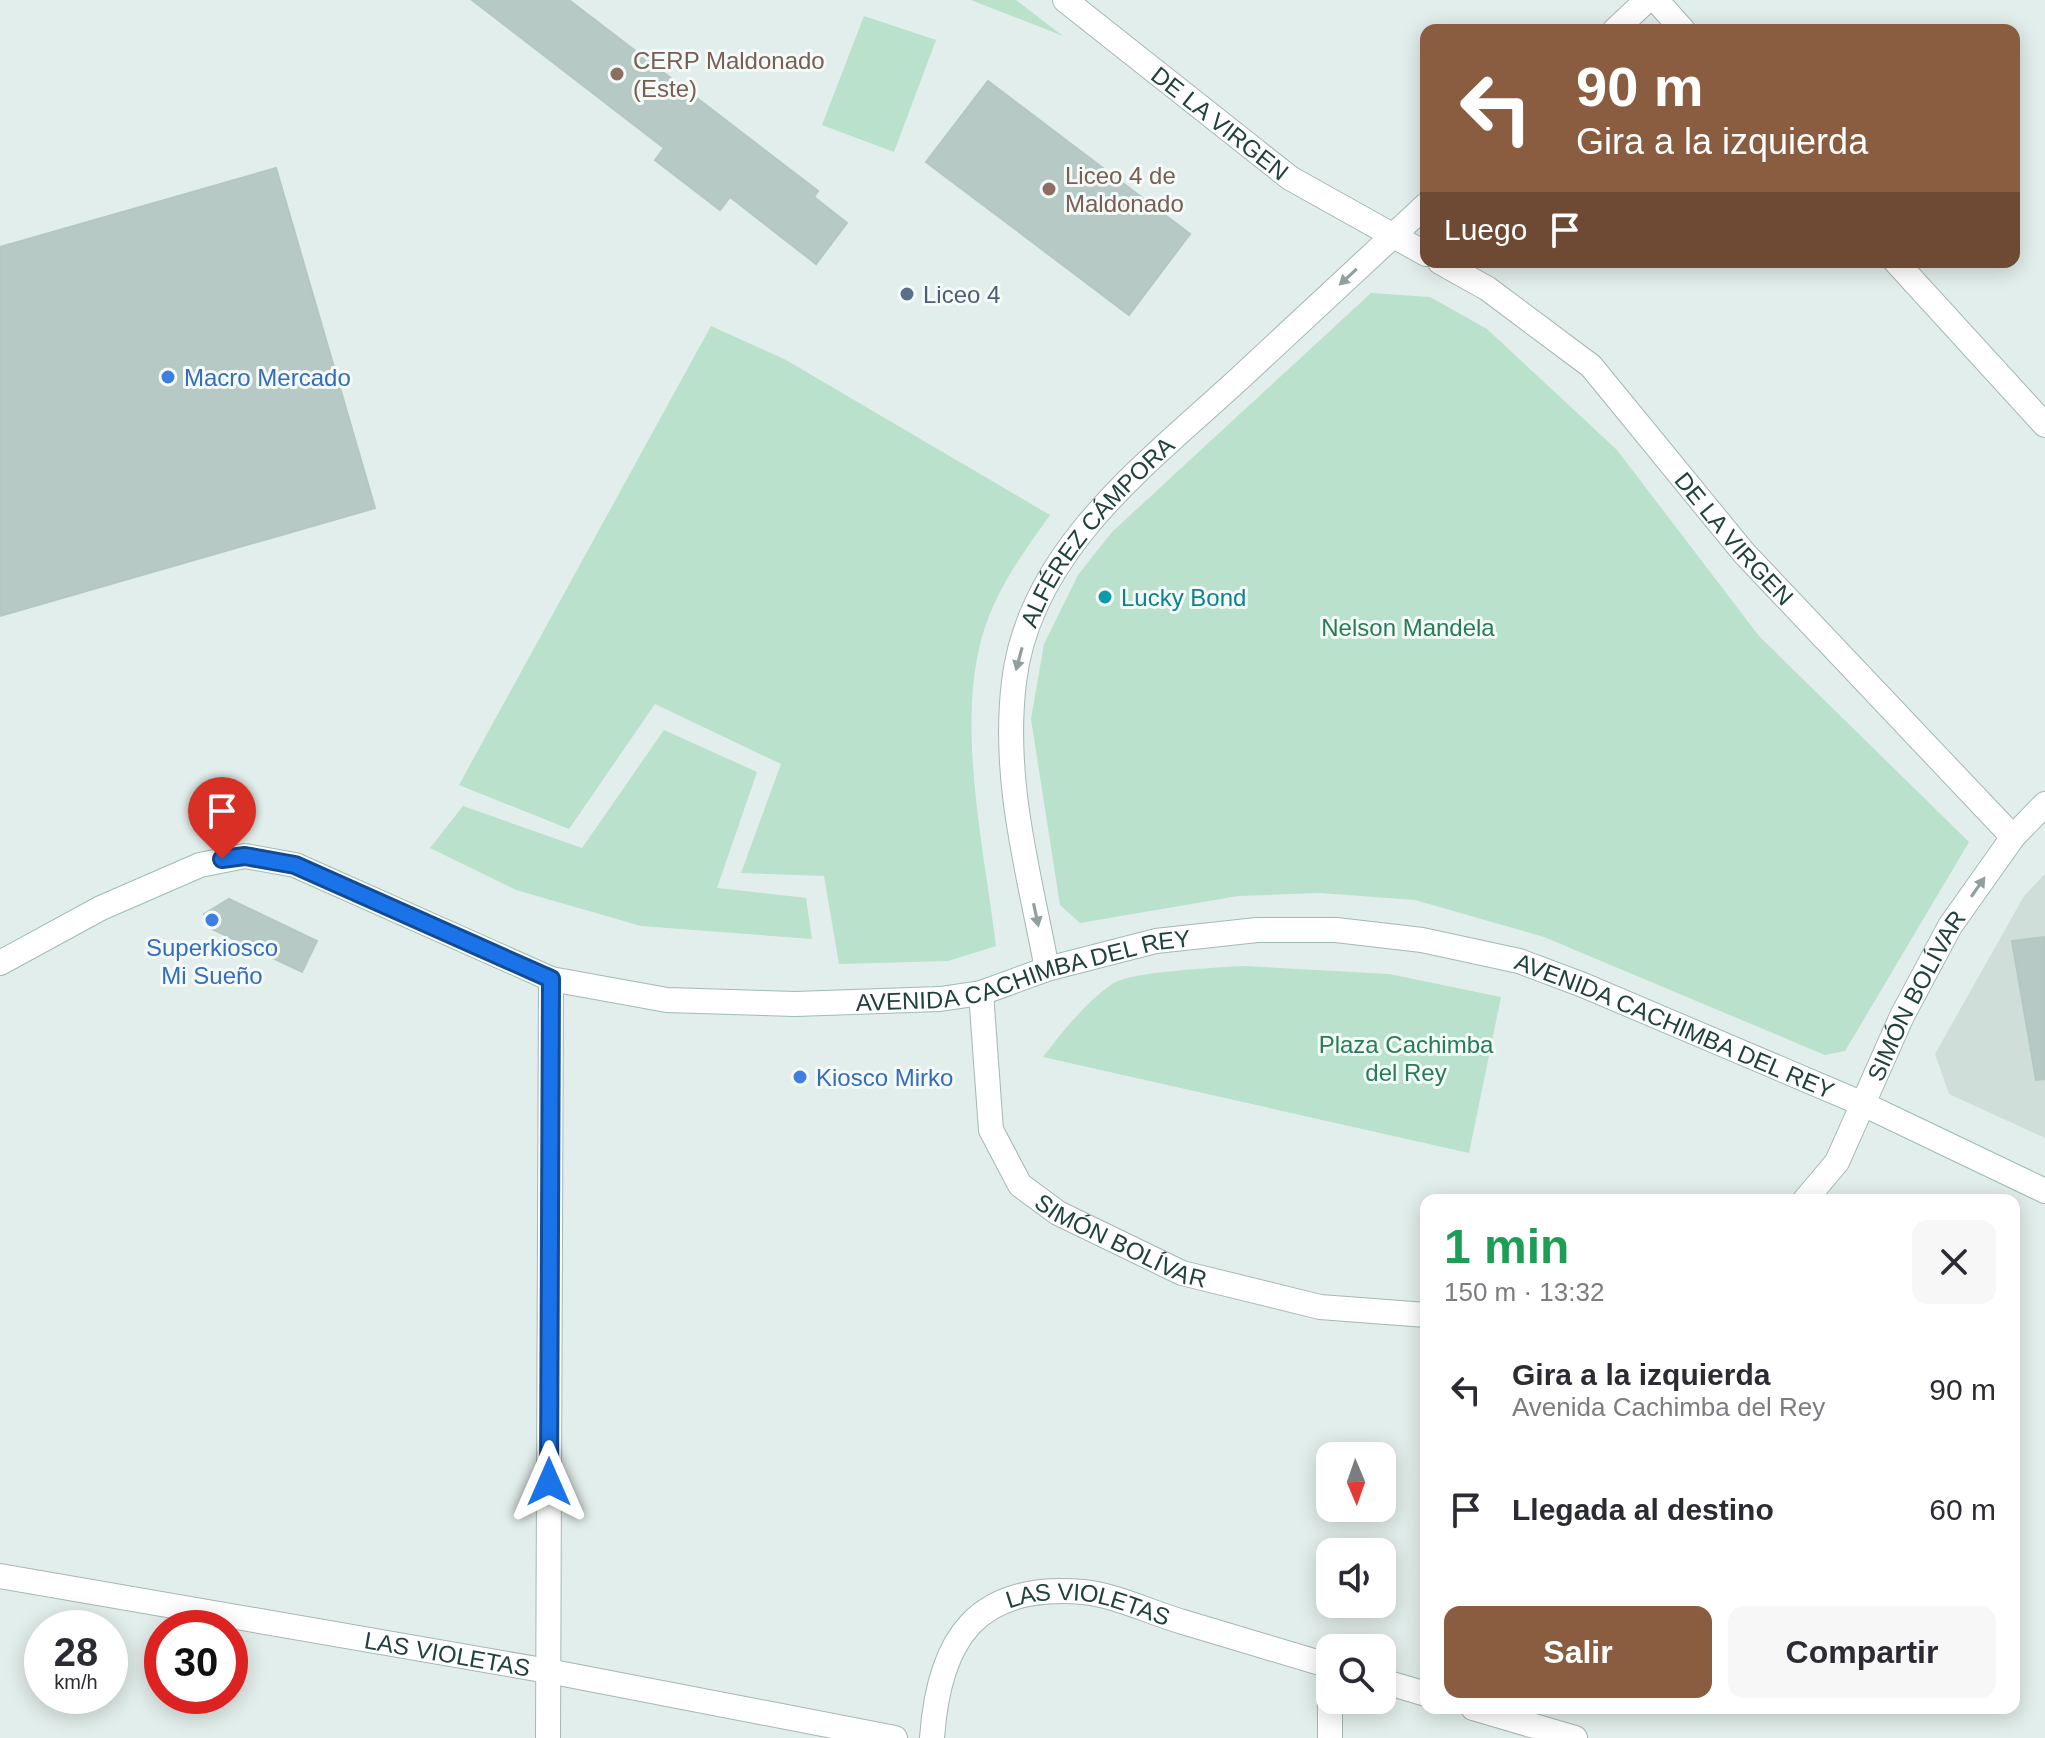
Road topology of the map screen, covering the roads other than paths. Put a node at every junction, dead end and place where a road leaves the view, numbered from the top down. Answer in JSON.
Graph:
{"nodes":[{"id":1,"x":1065,"y":0,"type":"edge"},
{"id":2,"x":1647,"y":0,"type":"edge"},
{"id":3,"x":1656,"y":0,"type":"edge"},
{"id":4,"x":1621,"y":24,"type":"edge"},
{"id":5,"x":1678,"y":24,"type":"edge"},
{"id":6,"x":1420,"y":211,"type":"edge"},
{"id":7,"x":1393,"y":236,"type":"junction"},
{"id":8,"x":1420,"y":251,"type":"edge"},
{"id":9,"x":1451,"y":268,"type":"edge"},
{"id":10,"x":1901,"y":268,"type":"edge"},
{"id":11,"x":2045,"y":425,"type":"edge"},
{"id":12,"x":2045,"y":804,"type":"edge"},
{"id":13,"x":2013,"y":837,"type":"junction"},
{"id":14,"x":0,"y":963,"type":"edge"},
{"id":15,"x":1047,"y":969,"type":"junction"},
{"id":16,"x":551,"y":979,"type":"junction"},
{"id":17,"x":981,"y":993,"type":"junction"},
{"id":18,"x":1863,"y":1104,"type":"junction"},
{"id":19,"x":2045,"y":1191,"type":"edge"},
{"id":20,"x":1810,"y":1194,"type":"edge"},
{"id":21,"x":1420,"y":1315,"type":"edge"},
{"id":22,"x":0,"y":1576,"type":"edge"},
{"id":23,"x":1316,"y":1662,"type":"edge"},
{"id":24,"x":548,"y":1671,"type":"junction"},
{"id":25,"x":1396,"y":1685,"type":"edge"},
{"id":26,"x":1420,"y":1692,"type":"edge"},
{"id":27,"x":1330,"y":1714,"type":"edge"},
{"id":28,"x":1493,"y":1714,"type":"edge"},
{"id":29,"x":548,"y":1738,"type":"edge"},
{"id":30,"x":895,"y":1738,"type":"edge"},
{"id":31,"x":932,"y":1738,"type":"edge"},
{"id":32,"x":1330,"y":1738,"type":"edge"},
{"id":33,"x":1575,"y":1738,"type":"edge"}],
"edges":[{"from":1,"to":7,"type":"street","name":"DE LA VIRGEN"},
{"from":2,"to":4,"type":"street"},
{"from":3,"to":5,"type":"street"},
{"from":6,"to":7,"type":"street","name":"ALFÉREZ CÁMPORA"},
{"from":7,"to":8,"type":"street","name":"DE LA VIRGEN"},
{"from":7,"to":15,"type":"street","name":"ALFÉREZ CÁMPORA","one_way":true},
{"from":9,"to":13,"type":"street","name":"DE LA VIRGEN"},
{"from":10,"to":11,"type":"street"},
{"from":12,"to":13,"type":"street","name":"SIMÓN BOLÍVAR"},
{"from":18,"to":13,"type":"street","name":"SIMÓN BOLÍVAR","one_way":true},
{"from":14,"to":16,"type":"street","name":"AVENIDA CACHIMBA DEL REY"},
{"from":15,"to":17,"type":"street","name":"AVENIDA CACHIMBA DEL REY"},
{"from":15,"to":18,"type":"street","name":"AVENIDA CACHIMBA DEL REY"},
{"from":16,"to":17,"type":"street","name":"AVENIDA CACHIMBA DEL REY"},
{"from":16,"to":24,"type":"street"},
{"from":17,"to":21,"type":"street","name":"SIMÓN BOLÍVAR"},
{"from":18,"to":19,"type":"street","name":"AVENIDA CACHIMBA DEL REY"},
{"from":18,"to":20,"type":"street","name":"SIMÓN BOLÍVAR"},
{"from":22,"to":24,"type":"street","name":"LAS VIOLETAS"},
{"from":23,"to":31,"type":"street","name":"LAS VIOLETAS"},
{"from":24,"to":29,"type":"street"},
{"from":24,"to":30,"type":"street","name":"LAS VIOLETAS"},
{"from":25,"to":26,"type":"street"},
{"from":27,"to":32,"type":"street"},
{"from":28,"to":33,"type":"street"}]}
